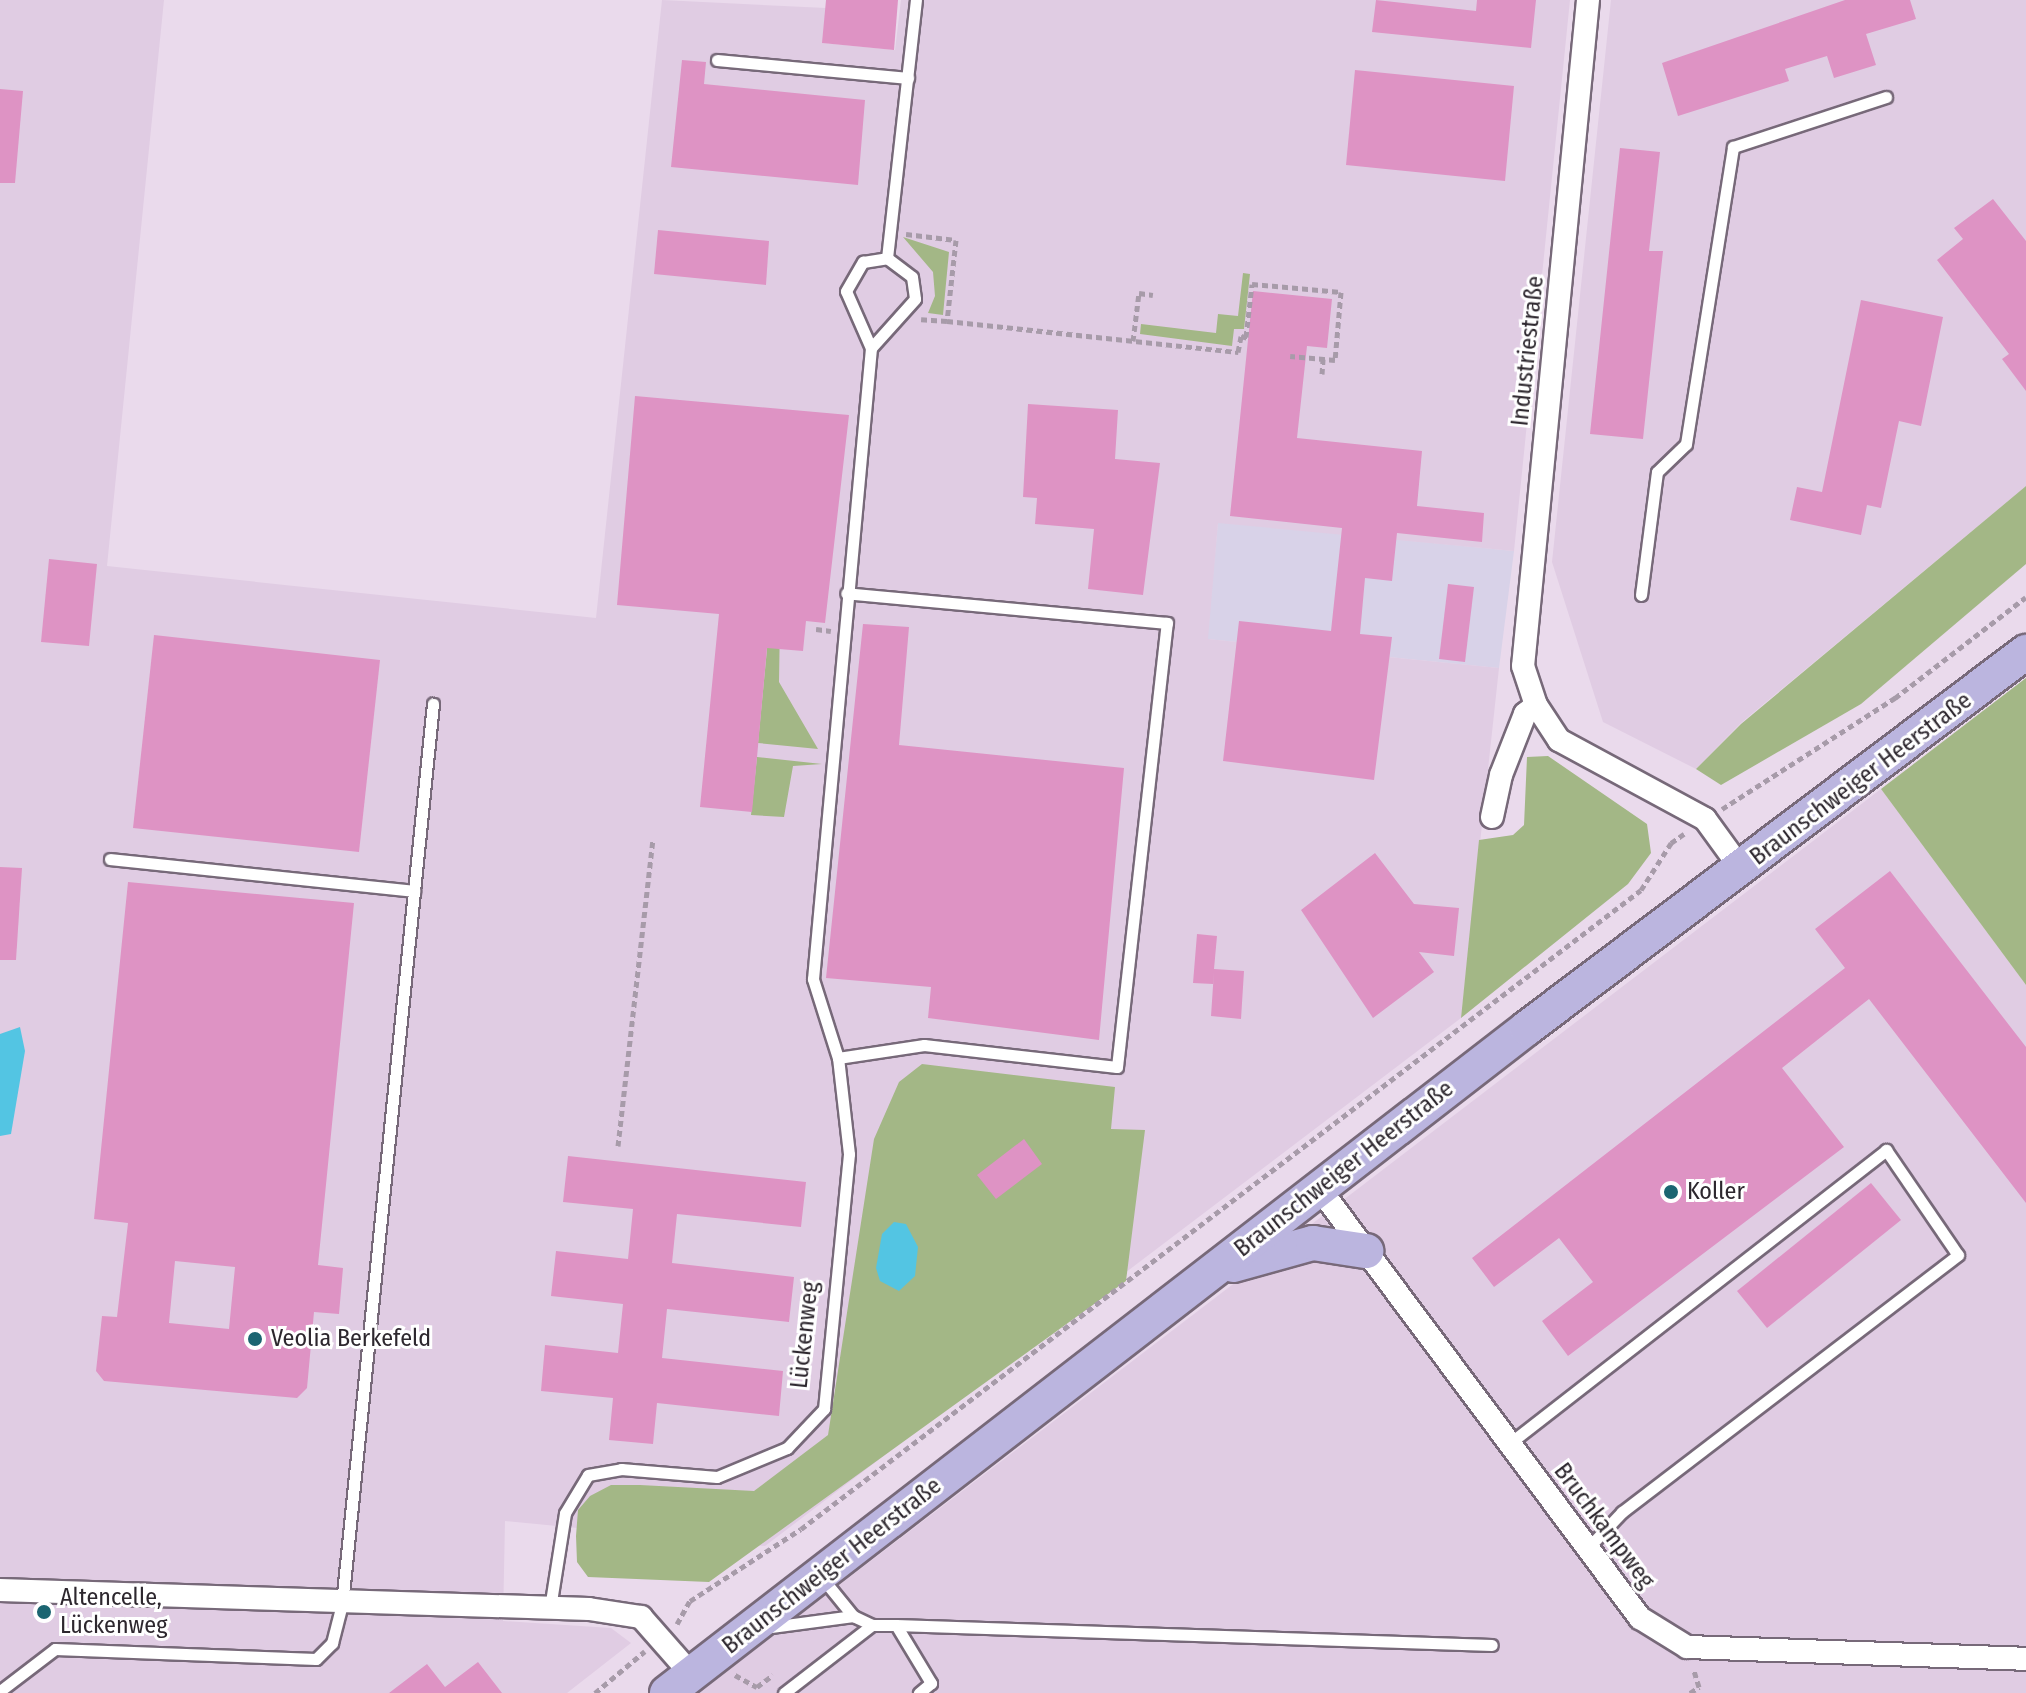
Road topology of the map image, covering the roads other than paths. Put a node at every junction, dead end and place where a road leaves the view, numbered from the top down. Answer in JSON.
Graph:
{"nodes":[{"id":1,"x":916,"y":0,"type":"edge"},
{"id":2,"x":1588,"y":0,"type":"edge"},
{"id":3,"x":717,"y":60,"type":"dead end"},
{"id":4,"x":908,"y":78,"type":"junction"},
{"id":5,"x":1886,"y":97,"type":"dead end"},
{"id":6,"x":887,"y":258,"type":"junction"},
{"id":7,"x":871,"y":348,"type":"junction"},
{"id":8,"x":846,"y":593,"type":"junction"},
{"id":9,"x":1641,"y":595,"type":"dead end"},
{"id":10,"x":2026,"y":652,"type":"edge"},
{"id":11,"x":433,"y":704,"type":"dead end"},
{"id":12,"x":1536,"y":705,"type":"junction"},
{"id":13,"x":1492,"y":817,"type":"dead end"},
{"id":14,"x":110,"y":859,"type":"dead end"},
{"id":15,"x":1742,"y":870,"type":"junction"},
{"id":16,"x":414,"y":891,"type":"junction"},
{"id":17,"x":838,"y":1058,"type":"junction"},
{"id":18,"x":1319,"y":1188,"type":"junction"},
{"id":19,"x":1366,"y":1251,"type":"junction"},
{"id":20,"x":1210,"y":1273,"type":"junction"},
{"id":21,"x":1510,"y":1443,"type":"junction"},
{"id":22,"x":1588,"y":1548,"type":"junction"},
{"id":23,"x":820,"y":1575,"type":"junction"},
{"id":24,"x":0,"y":1590,"type":"edge"},
{"id":25,"x":342,"y":1604,"type":"junction"},
{"id":26,"x":550,"y":1608,"type":"junction"},
{"id":27,"x":853,"y":1616,"type":"junction"},
{"id":28,"x":872,"y":1625,"type":"junction"},
{"id":29,"x":896,"y":1625,"type":"junction"},
{"id":30,"x":750,"y":1629,"type":"junction"},
{"id":31,"x":1492,"y":1645,"type":"dead end"},
{"id":32,"x":2026,"y":1659,"type":"edge"},
{"id":33,"x":679,"y":1684,"type":"edge"},
{"id":34,"x":0,"y":1691,"type":"edge"},
{"id":35,"x":784,"y":1693,"type":"edge"},
{"id":36,"x":919,"y":1693,"type":"edge"}],
"edges":[{"from":1,"to":4,"type":"lane"},
{"from":2,"to":12,"type":"street","name":"Industriestraße"},
{"from":3,"to":4,"type":"lane"},
{"from":4,"to":6,"type":"lane"},
{"from":5,"to":9,"type":"lane"},
{"from":6,"to":7,"type":"lane"},
{"from":6,"to":7,"type":"lane"},
{"from":7,"to":8,"type":"lane","name":"Lückenweg"},
{"from":8,"to":17,"type":"lane","name":"Lückenweg"},
{"from":8,"to":17,"type":"lane"},
{"from":10,"to":15,"type":"main road","name":"Braunschweiger Heerstraße"},
{"from":11,"to":16,"type":"lane"},
{"from":12,"to":13,"type":"street"},
{"from":12,"to":15,"type":"street","name":"Industriestraße"},
{"from":14,"to":16,"type":"lane"},
{"from":15,"to":18,"type":"main road","name":"Braunschweiger Heerstraße"},
{"from":16,"to":25,"type":"lane"},
{"from":17,"to":26,"type":"lane","name":"Lückenweg"},
{"from":18,"to":19,"type":"street","name":"Bruchkampweg"},
{"from":18,"to":20,"type":"main road","name":"Braunschweiger Heerstraße"},
{"from":19,"to":20,"type":"main road"},
{"from":19,"to":21,"type":"street","name":"Bruchkampweg"},
{"from":20,"to":23,"type":"main road","name":"Braunschweiger Heerstraße"},
{"from":21,"to":22,"type":"street","name":"Bruchkampweg"},
{"from":21,"to":22,"type":"lane"},
{"from":22,"to":32,"type":"street","name":"Bruchkampweg"},
{"from":23,"to":27,"type":"lane"},
{"from":23,"to":30,"type":"main road","name":"Braunschweiger Heerstraße"},
{"from":24,"to":25,"type":"street"},
{"from":25,"to":26,"type":"street"},
{"from":25,"to":34,"type":"lane"},
{"from":26,"to":33,"type":"street"},
{"from":27,"to":28,"type":"lane"},
{"from":27,"to":30,"type":"lane"},
{"from":28,"to":29,"type":"lane"},
{"from":28,"to":35,"type":"lane"},
{"from":29,"to":31,"type":"lane"},
{"from":29,"to":36,"type":"lane"},
{"from":30,"to":33,"type":"main road","name":"Braunschweiger Heerstraße"}]}
